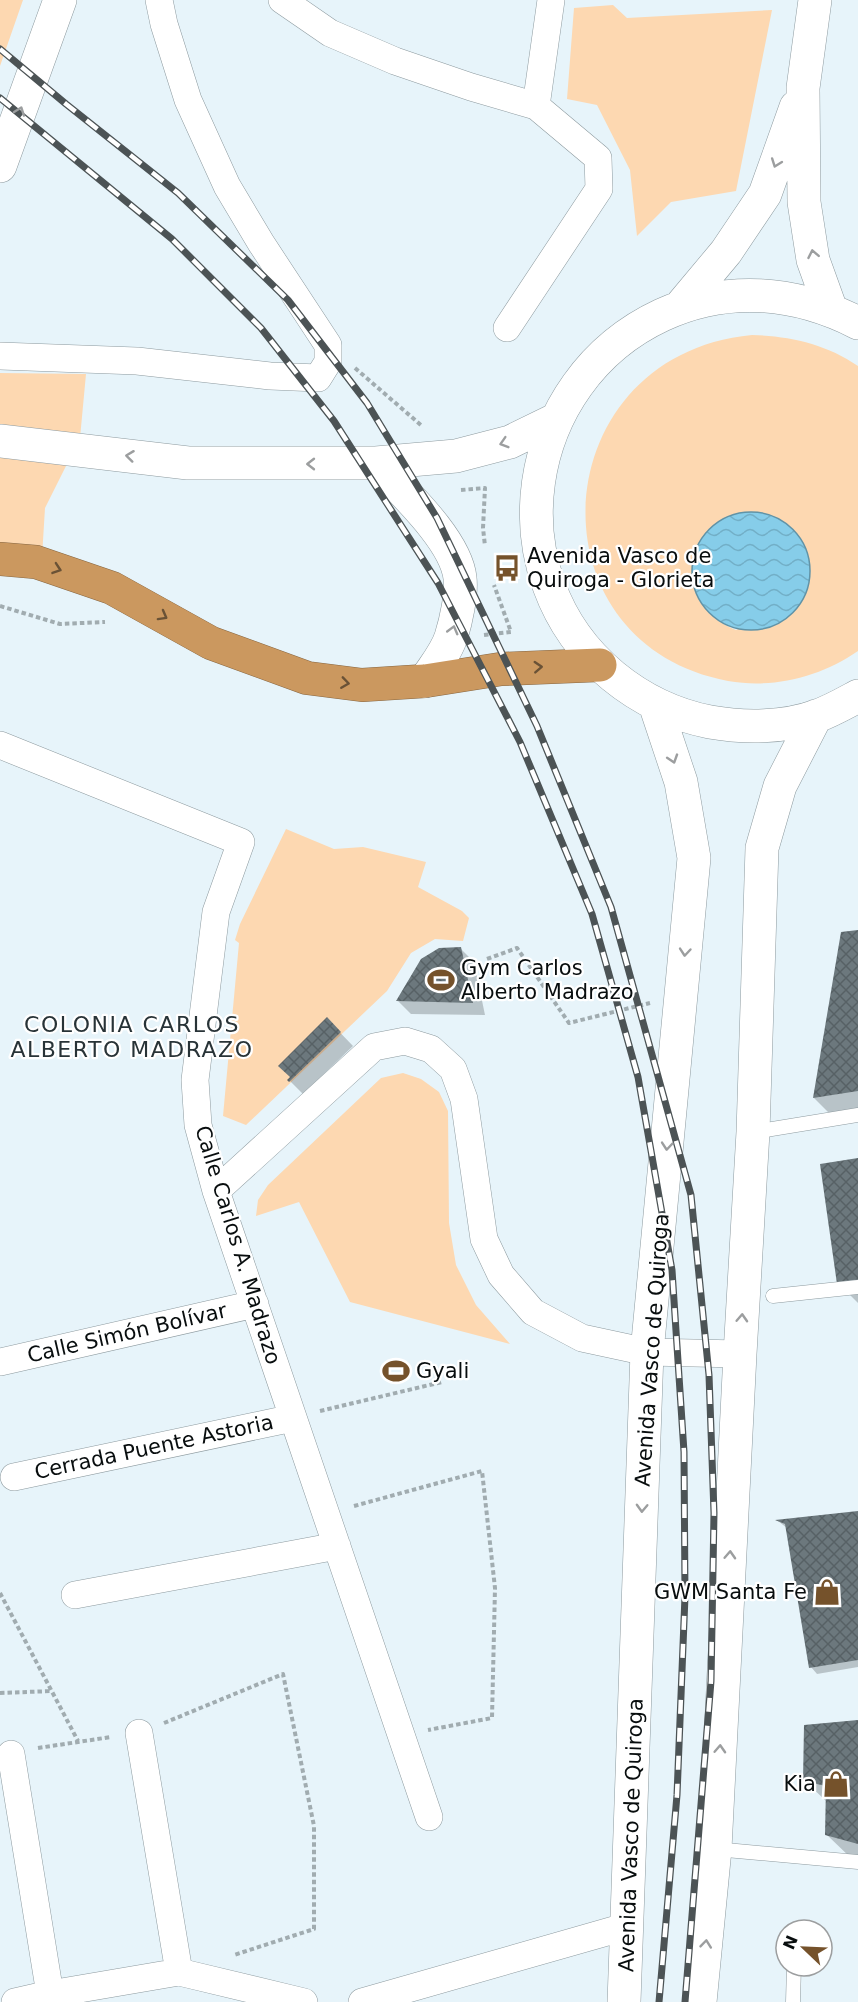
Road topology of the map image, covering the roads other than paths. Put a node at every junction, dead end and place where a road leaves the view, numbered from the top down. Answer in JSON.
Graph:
{"nodes":[{"id":1,"x":60,"y":0,"type":"edge"},
{"id":2,"x":159,"y":0,"type":"edge"},
{"id":3,"x":282,"y":0,"type":"edge"},
{"id":4,"x":551,"y":0,"type":"edge"},
{"id":5,"x":815,"y":0,"type":"edge"},
{"id":6,"x":803,"y":88,"type":"junction"},
{"id":7,"x":536,"y":106,"type":"junction"},
{"id":8,"x":0,"y":166,"type":"edge"},
{"id":9,"x":681,"y":307,"type":"junction"},
{"id":10,"x":845,"y":316,"type":"edge"},
{"id":11,"x":507,"y":328,"type":"dead end"},
{"id":12,"x":0,"y":356,"type":"edge"},
{"id":13,"x":557,"y":419,"type":"junction"},
{"id":14,"x":0,"y":441,"type":"edge"},
{"id":15,"x":376,"y":464,"type":"junction"},
{"id":16,"x":0,"y":559,"type":"edge"},
{"id":17,"x":600,"y":665,"type":"junction"},
{"id":18,"x":425,"y":681,"type":"junction"},
{"id":19,"x":858,"y":696,"type":"edge"},
{"id":20,"x":655,"y":704,"type":"junction"},
{"id":21,"x":816,"y":716,"type":"junction"},
{"id":22,"x":0,"y":745,"type":"edge"},
{"id":23,"x":858,"y":1115,"type":"edge"},
{"id":24,"x":753,"y":1132,"type":"junction"},
{"id":25,"x":216,"y":1191,"type":"junction"},
{"id":26,"x":858,"y":1287,"type":"edge"},
{"id":27,"x":773,"y":1296,"type":"dead end"},
{"id":28,"x":255,"y":1304,"type":"junction"},
{"id":29,"x":647,"y":1352,"type":"junction"},
{"id":30,"x":740,"y":1354,"type":"junction"},
{"id":31,"x":0,"y":1362,"type":"edge"},
{"id":32,"x":293,"y":1418,"type":"junction"},
{"id":33,"x":14,"y":1477,"type":"dead end"},
{"id":34,"x":337,"y":1546,"type":"junction"},
{"id":35,"x":75,"y":1595,"type":"dead end"},
{"id":36,"x":139,"y":1733,"type":"road end"},
{"id":37,"x":11,"y":1754,"type":"road end"},
{"id":38,"x":429,"y":1817,"type":"dead end"},
{"id":39,"x":715,"y":1849,"type":"junction"},
{"id":40,"x":858,"y":1862,"type":"edge"},
{"id":41,"x":628,"y":1926,"type":"junction"},
{"id":42,"x":179,"y":1972,"type":"junction"},
{"id":43,"x":794,"y":1978,"type":"edge"},
{"id":44,"x":50,"y":1994,"type":"junction"},
{"id":45,"x":15,"y":2002,"type":"edge"},
{"id":46,"x":304,"y":2002,"type":"edge"},
{"id":47,"x":362,"y":2002,"type":"edge"},
{"id":48,"x":624,"y":2002,"type":"edge"},
{"id":49,"x":700,"y":2002,"type":"edge"},
{"id":50,"x":793,"y":2002,"type":"edge"}],
"edges":[{"from":8,"to":1,"type":"main road","one_way":true},
{"from":2,"to":12,"type":"street"},
{"from":3,"to":7,"type":"street"},
{"from":4,"to":7,"type":"street"},
{"from":5,"to":6,"type":"main road"},
{"from":6,"to":9,"type":"main road","one_way":true},
{"from":10,"to":6,"type":"main road","one_way":true},
{"from":7,"to":11,"type":"street"},
{"from":9,"to":10,"type":"main road"},
{"from":9,"to":13,"type":"main road"},
{"from":13,"to":15,"type":"main road","one_way":true},
{"from":13,"to":17,"type":"main road"},
{"from":15,"to":14,"type":"main road","one_way":true},
{"from":18,"to":15,"type":"main road","one_way":true},
{"from":16,"to":18,"type":"highway","one_way":true},
{"from":18,"to":17,"type":"highway","one_way":true},
{"from":17,"to":20,"type":"main road"},
{"from":19,"to":21,"type":"main road"},
{"from":20,"to":21,"type":"main road"},
{"from":20,"to":29,"type":"main road","name":"Avenida Vasco de Quiroga","one_way":true},
{"from":21,"to":24,"type":"main road"},
{"from":22,"to":25,"type":"street","name":"Calle Carlos A. Madrazo"},
{"from":23,"to":24,"type":"lane"},
{"from":30,"to":24,"type":"main road","one_way":true},
{"from":25,"to":28,"type":"street","name":"Calle Carlos A. Madrazo"},
{"from":25,"to":29,"type":"street"},
{"from":26,"to":27,"type":"lane"},
{"from":28,"to":31,"type":"street","name":"Calle Simón Bolívar"},
{"from":28,"to":32,"type":"street","name":"Calle Carlos A. Madrazo"},
{"from":29,"to":30,"type":"street"},
{"from":29,"to":41,"type":"main road","name":"Avenida Vasco de Quiroga","one_way":true},
{"from":39,"to":30,"type":"main road","one_way":true},
{"from":32,"to":33,"type":"street","name":"Cerrada Puente Astoria"},
{"from":32,"to":34,"type":"street","name":"Calle Carlos A. Madrazo"},
{"from":34,"to":35,"type":"street"},
{"from":34,"to":38,"type":"street","name":"Calle Carlos A. Madrazo"},
{"from":36,"to":42,"type":"street"},
{"from":37,"to":44,"type":"street"},
{"from":39,"to":40,"type":"lane"},
{"from":49,"to":39,"type":"main road","one_way":true},
{"from":41,"to":47,"type":"street"},
{"from":41,"to":48,"type":"main road","name":"Avenida Vasco de Quiroga"},
{"from":42,"to":44,"type":"street"},
{"from":42,"to":46,"type":"street"},
{"from":43,"to":50,"type":"lane"},
{"from":44,"to":45,"type":"street"}]}
